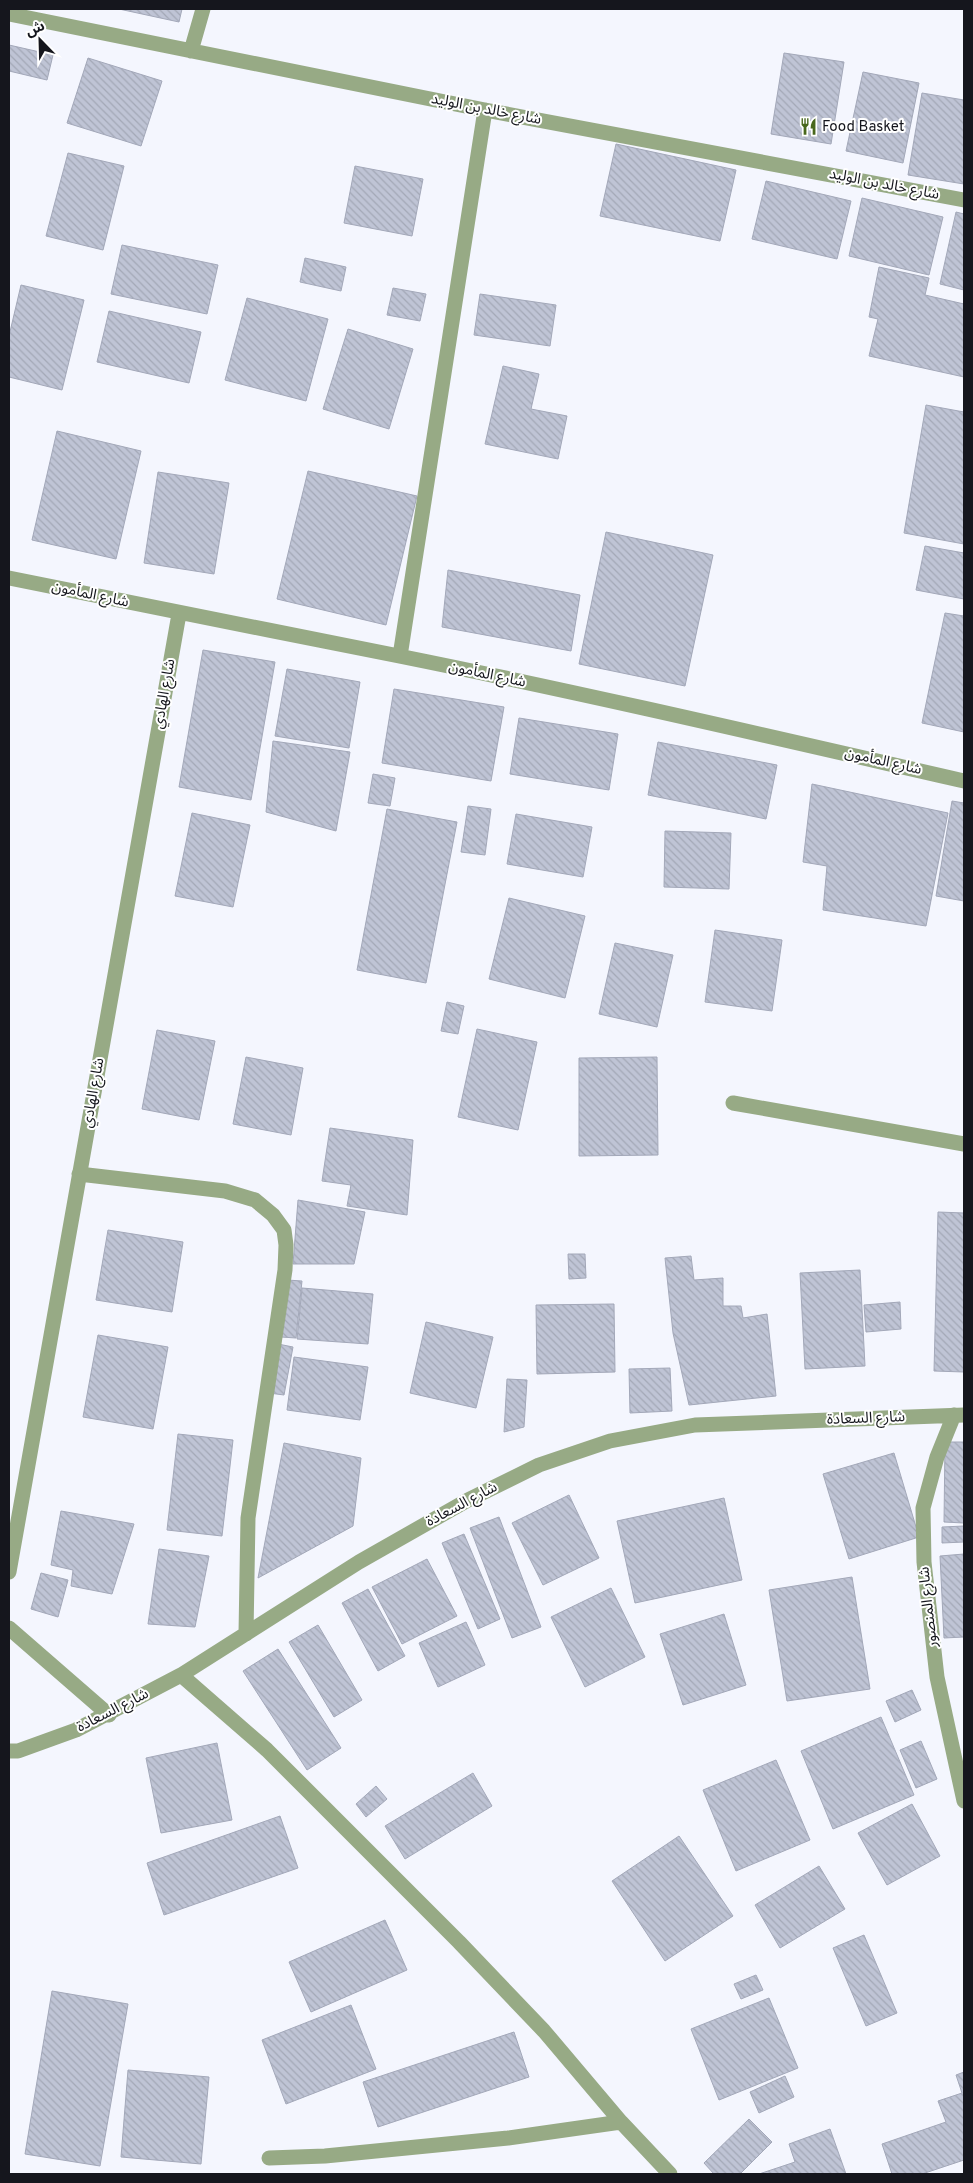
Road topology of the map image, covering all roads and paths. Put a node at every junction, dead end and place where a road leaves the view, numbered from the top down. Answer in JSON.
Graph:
{"nodes":[{"id":1,"x":203,"y":9,"type":"edge"},
{"id":2,"x":9,"y":14,"type":"edge"},
{"id":3,"x":191,"y":51,"type":"junction"},
{"id":4,"x":485,"y":110,"type":"junction"},
{"id":5,"x":964,"y":200,"type":"edge"},
{"id":6,"x":9,"y":578,"type":"edge"},
{"id":7,"x":179,"y":614,"type":"junction"},
{"id":8,"x":400,"y":656,"type":"junction"},
{"id":9,"x":964,"y":781,"type":"edge"},
{"id":10,"x":733,"y":1103,"type":"dead end"},
{"id":11,"x":964,"y":1144,"type":"edge"},
{"id":12,"x":79,"y":1174,"type":"junction"},
{"id":13,"x":959,"y":1415,"type":"edge"},
{"id":14,"x":9,"y":1572,"type":"edge"},
{"id":15,"x":9,"y":1628,"type":"edge"},
{"id":16,"x":246,"y":1634,"type":"junction"},
{"id":17,"x":181,"y":1675,"type":"junction"},
{"id":18,"x":109,"y":1715,"type":"junction"},
{"id":19,"x":9,"y":1752,"type":"edge"},
{"id":20,"x":964,"y":1802,"type":"edge"},
{"id":21,"x":621,"y":2122,"type":"junction"},
{"id":22,"x":269,"y":2158,"type":"dead end"},
{"id":23,"x":670,"y":2174,"type":"edge"}],
"edges":[{"from":1,"to":3,"type":"street"},
{"from":2,"to":3,"type":"street","name":"شارع خالد بن الوليد"},
{"from":3,"to":4,"type":"street","name":"شارع خالد بن الوليد"},
{"from":4,"to":5,"type":"street","name":"شارع خالد بن الوليد"},
{"from":4,"to":8,"type":"street"},
{"from":6,"to":7,"type":"street","name":"شارع المأمون"},
{"from":7,"to":8,"type":"street","name":"شارع المأمون"},
{"from":7,"to":12,"type":"street","name":"شارع الهادي"},
{"from":8,"to":9,"type":"street","name":"شارع المأمون"},
{"from":10,"to":11,"type":"street"},
{"from":12,"to":14,"type":"street","name":"شارع الهادي"},
{"from":12,"to":16,"type":"street"},
{"from":13,"to":16,"type":"street","name":"شارع السعادة"},
{"from":13,"to":20,"type":"street","name":"شارع المنصور"},
{"from":15,"to":18,"type":"street"},
{"from":16,"to":17,"type":"street","name":"شارع السعادة"},
{"from":17,"to":18,"type":"street","name":"شارع السعادة"},
{"from":17,"to":21,"type":"street"},
{"from":18,"to":19,"type":"street","name":"شارع السعادة"},
{"from":21,"to":22,"type":"street"},
{"from":21,"to":23,"type":"street"}]}
